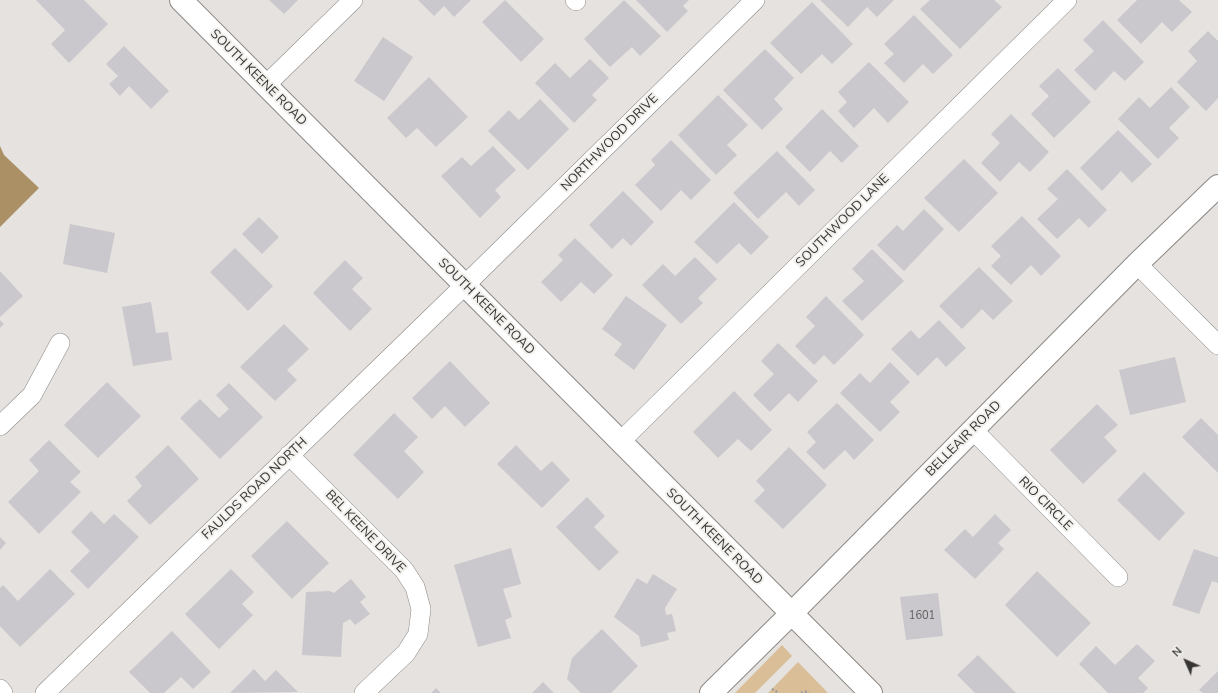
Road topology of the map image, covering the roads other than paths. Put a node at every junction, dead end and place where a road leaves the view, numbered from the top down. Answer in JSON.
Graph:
{"nodes":[{"id":1,"x":181,"y":0,"type":"edge"},
{"id":2,"x":354,"y":0,"type":"edge"},
{"id":3,"x":755,"y":0,"type":"edge"},
{"id":4,"x":1067,"y":0,"type":"edge"},
{"id":5,"x":265,"y":86,"type":"junction"},
{"id":6,"x":1218,"y":186,"type":"edge"},
{"id":7,"x":1137,"y":264,"type":"junction"},
{"id":8,"x":465,"y":285,"type":"junction"},
{"id":9,"x":60,"y":343,"type":"dead end"},
{"id":10,"x":1218,"y":346,"type":"edge"},
{"id":11,"x":0,"y":426,"type":"edge"},
{"id":12,"x":973,"y":430,"type":"junction"},
{"id":13,"x":620,"y":442,"type":"junction"},
{"id":14,"x":289,"y":455,"type":"junction"},
{"id":15,"x":1118,"y":577,"type":"dead end"},
{"id":16,"x":791,"y":614,"type":"junction"},
{"id":17,"x":0,"y":690,"type":"edge"},
{"id":18,"x":4,"y":693,"type":"edge"},
{"id":19,"x":44,"y":693,"type":"edge"},
{"id":20,"x":364,"y":693,"type":"edge"},
{"id":21,"x":711,"y":693,"type":"edge"},
{"id":22,"x":871,"y":693,"type":"edge"}],
"edges":[{"from":1,"to":5,"type":"main road","name":"SOUTH KEENE ROAD"},
{"from":2,"to":5,"type":"street"},
{"from":3,"to":8,"type":"street","name":"NORTHWOOD DRIVE"},
{"from":4,"to":13,"type":"street","name":"SOUTHWOOD LANE"},
{"from":5,"to":8,"type":"main road","name":"SOUTH KEENE ROAD"},
{"from":6,"to":7,"type":"main road","name":"BELLEAIR ROAD"},
{"from":7,"to":10,"type":"street"},
{"from":7,"to":12,"type":"main road","name":"BELLEAIR ROAD"},
{"from":8,"to":13,"type":"main road","name":"SOUTH KEENE ROAD"},
{"from":8,"to":14,"type":"street","name":"FAULDS ROAD NORTH"},
{"from":9,"to":11,"type":"street"},
{"from":12,"to":15,"type":"street","name":"RIO CIRCLE"},
{"from":12,"to":16,"type":"main road","name":"BELLEAIR ROAD"},
{"from":13,"to":16,"type":"main road","name":"SOUTH KEENE ROAD"},
{"from":14,"to":19,"type":"street","name":"FAULDS ROAD NORTH"},
{"from":14,"to":20,"type":"street","name":"BEL KEENE DRIVE"},
{"from":16,"to":21,"type":"main road","name":"BELLEAIR ROAD"},
{"from":16,"to":22,"type":"main road","name":"SOUTH KEENE ROAD"},
{"from":17,"to":18,"type":"street"}]}
